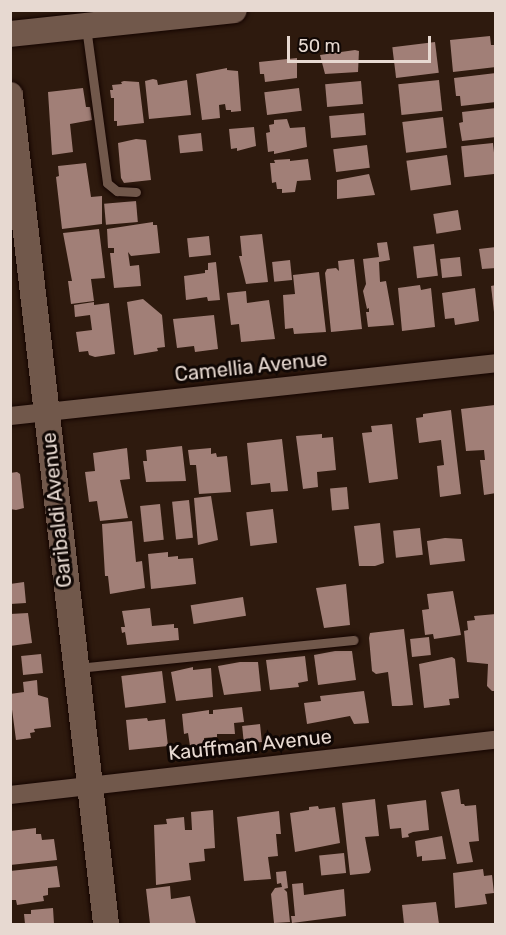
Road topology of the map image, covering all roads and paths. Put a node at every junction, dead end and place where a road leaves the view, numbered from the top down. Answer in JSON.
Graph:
{"nodes":[{"id":1,"x":234,"y":10,"type":"edge"},
{"id":2,"x":86,"y":26,"type":"junction"},
{"id":3,"x":10,"y":34,"type":"edge"},
{"id":4,"x":10,"y":95,"type":"edge"},
{"id":5,"x":136,"y":192,"type":"dead end"},
{"id":6,"x":495,"y":363,"type":"edge"},
{"id":7,"x":46,"y":412,"type":"junction"},
{"id":8,"x":10,"y":416,"type":"edge"},
{"id":9,"x":354,"y":640,"type":"dead end"},
{"id":10,"x":75,"y":668,"type":"junction"},
{"id":11,"x":495,"y":740,"type":"edge"},
{"id":12,"x":89,"y":786,"type":"junction"},
{"id":13,"x":10,"y":795,"type":"edge"},
{"id":14,"x":105,"y":924,"type":"edge"}],
"edges":[{"from":1,"to":2,"type":"street"},
{"from":2,"to":3,"type":"street"},
{"from":2,"to":5,"type":"lane"},
{"from":4,"to":7,"type":"street","name":"Garibaldi Avenue"},
{"from":6,"to":7,"type":"street","name":"Camellia Avenue"},
{"from":7,"to":8,"type":"street","name":"Camellia Avenue"},
{"from":7,"to":10,"type":"street","name":"Garibaldi Avenue"},
{"from":9,"to":10,"type":"lane"},
{"from":10,"to":12,"type":"street","name":"Garibaldi Avenue"},
{"from":11,"to":12,"type":"street","name":"Kauffman Avenue"},
{"from":12,"to":13,"type":"street","name":"Kauffman Avenue"},
{"from":12,"to":14,"type":"street","name":"Garibaldi Avenue"}]}
